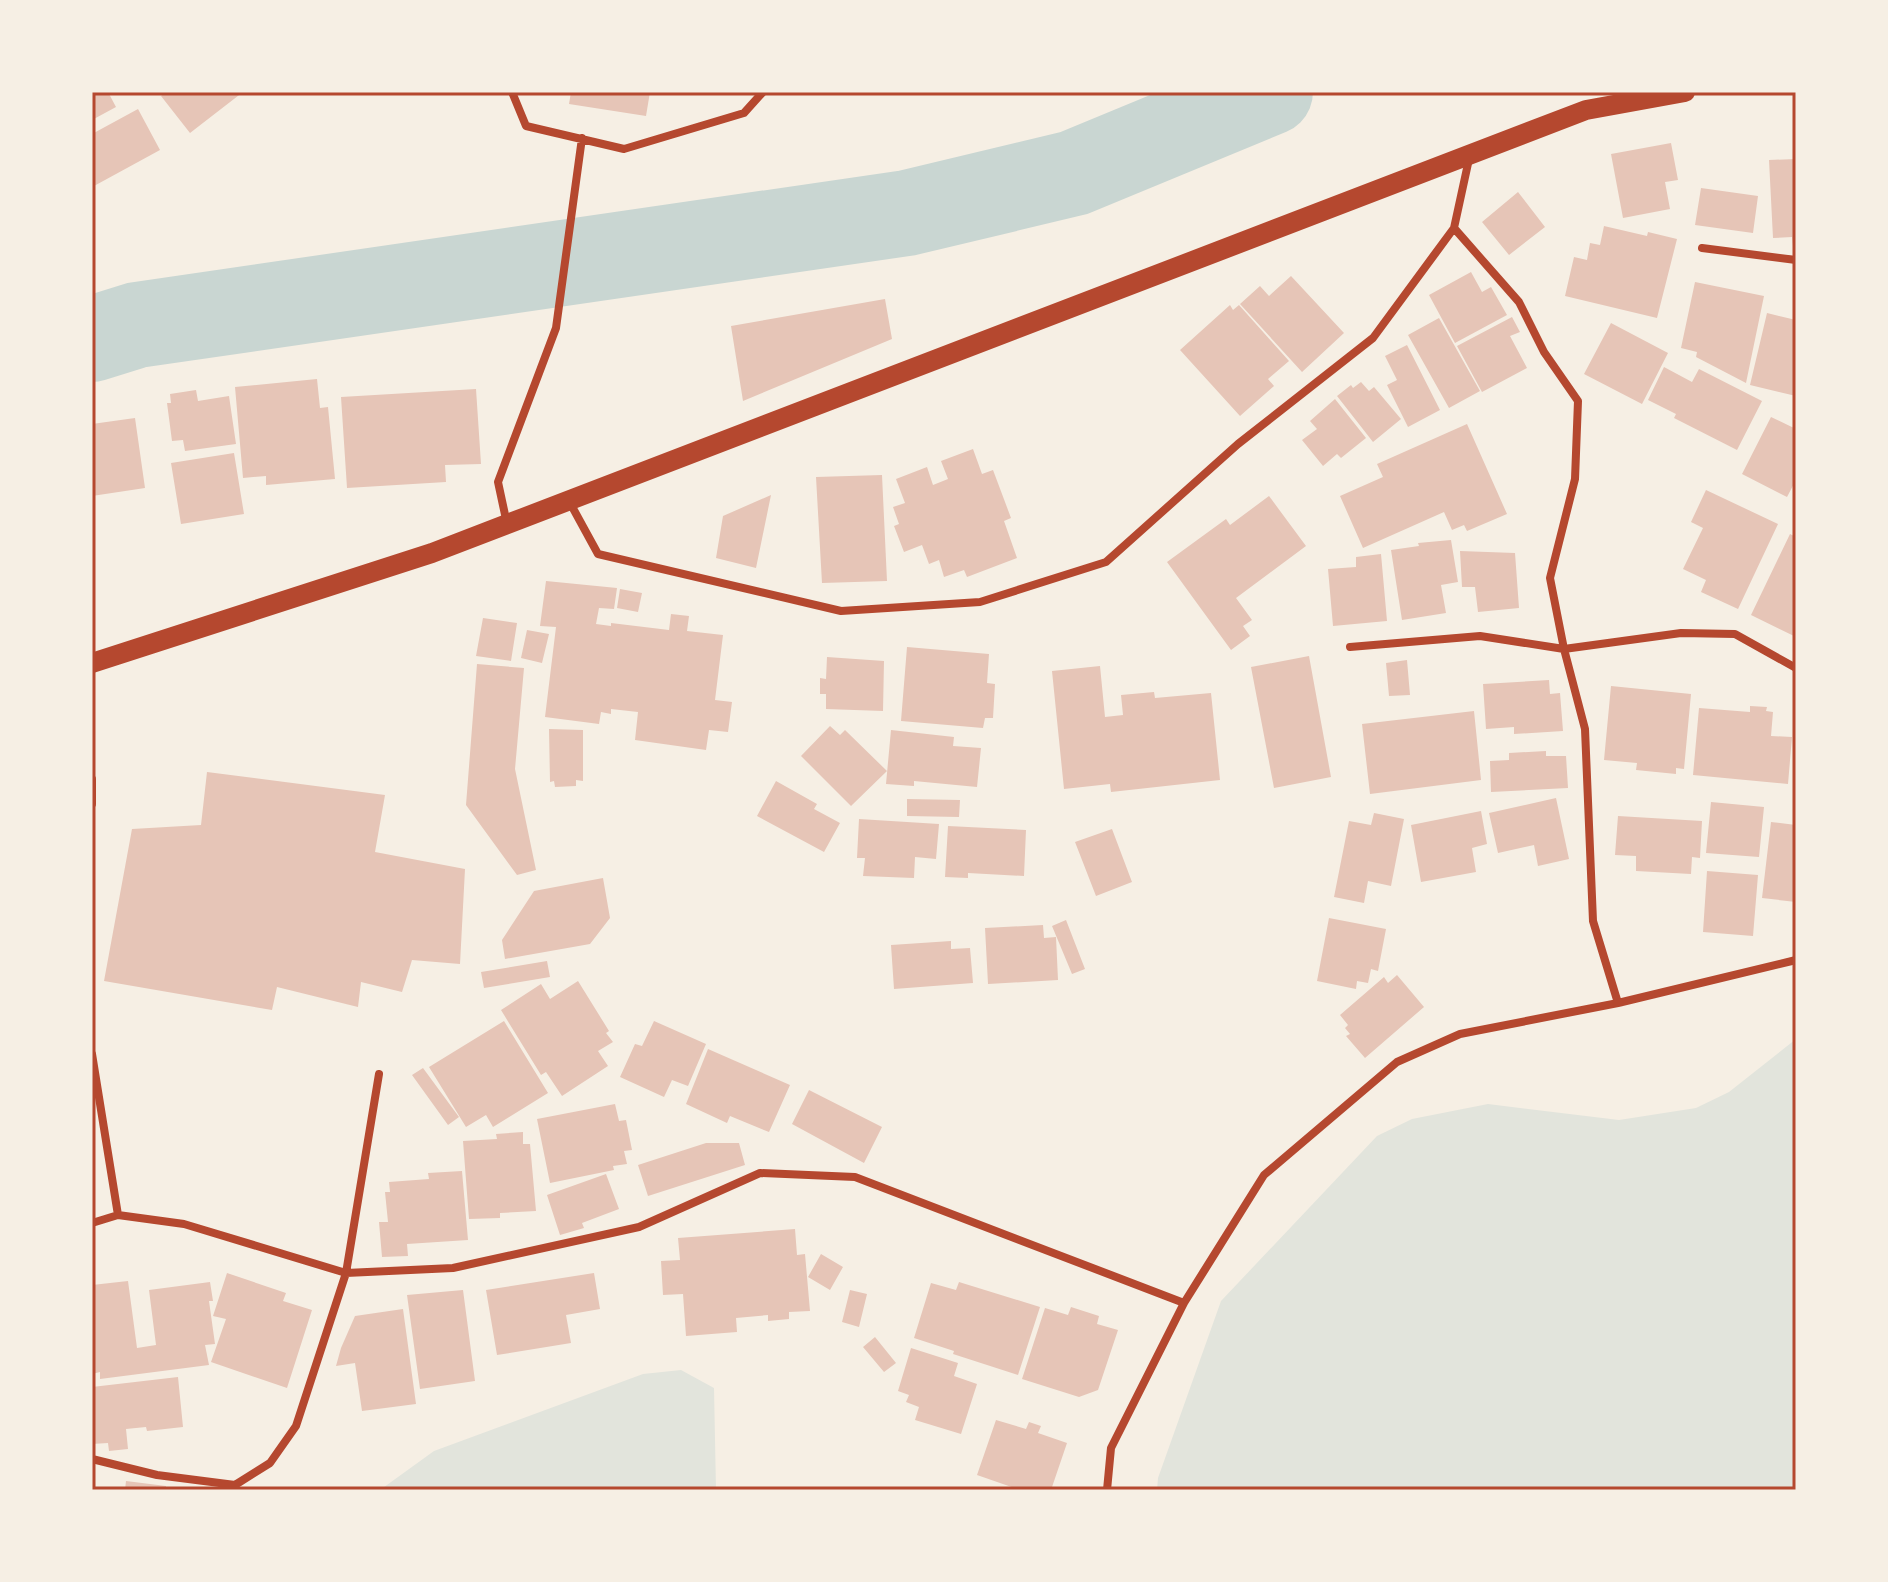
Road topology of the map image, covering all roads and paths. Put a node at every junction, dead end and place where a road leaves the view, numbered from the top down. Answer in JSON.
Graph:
{"nodes":[{"id":1,"x":512,"y":92,"type":"edge"},
{"id":2,"x":763,"y":92,"type":"edge"},
{"id":3,"x":1685,"y":92,"type":"edge"},
{"id":4,"x":582,"y":138,"type":"junction"},
{"id":5,"x":1469,"y":154,"type":"junction"},
{"id":6,"x":1454,"y":228,"type":"junction"},
{"id":7,"x":1702,"y":248,"type":"dead end"},
{"id":8,"x":1796,"y":260,"type":"edge"},
{"id":9,"x":569,"y":501,"type":"junction"},
{"id":10,"x":508,"y":525,"type":"junction"},
{"id":11,"x":1350,"y":647,"type":"dead end"},
{"id":12,"x":1564,"y":649,"type":"junction"},
{"id":13,"x":92,"y":663,"type":"edge"},
{"id":14,"x":1796,"y":668,"type":"edge"},
{"id":15,"x":92,"y":779,"type":"edge"},
{"id":16,"x":92,"y":804,"type":"edge"},
{"id":17,"x":1796,"y":960,"type":"edge"},
{"id":18,"x":1618,"y":1003,"type":"junction"},
{"id":19,"x":92,"y":1054,"type":"edge"},
{"id":20,"x":379,"y":1074,"type":"dead end"},
{"id":21,"x":118,"y":1215,"type":"junction"},
{"id":22,"x":92,"y":1223,"type":"edge"},
{"id":23,"x":346,"y":1273,"type":"junction"},
{"id":24,"x":1184,"y":1303,"type":"junction"},
{"id":25,"x":92,"y":1459,"type":"edge"},
{"id":26,"x":1107,"y":1490,"type":"edge"}],
"edges":[{"from":1,"to":4,"type":"street"},
{"from":2,"to":4,"type":"street"},
{"from":3,"to":5,"type":"main road"},
{"from":4,"to":10,"type":"street"},
{"from":5,"to":6,"type":"street"},
{"from":5,"to":9,"type":"main road"},
{"from":6,"to":9,"type":"street"},
{"from":6,"to":12,"type":"street"},
{"from":7,"to":8,"type":"street"},
{"from":9,"to":10,"type":"main road"},
{"from":10,"to":13,"type":"main road"},
{"from":11,"to":12,"type":"street"},
{"from":12,"to":14,"type":"street"},
{"from":12,"to":18,"type":"street"},
{"from":15,"to":16,"type":"street"},
{"from":17,"to":18,"type":"street"},
{"from":18,"to":24,"type":"street"},
{"from":19,"to":21,"type":"street"},
{"from":20,"to":23,"type":"street"},
{"from":21,"to":22,"type":"street"},
{"from":21,"to":23,"type":"street"},
{"from":23,"to":24,"type":"street"},
{"from":23,"to":25,"type":"street"},
{"from":24,"to":26,"type":"street"}]}
